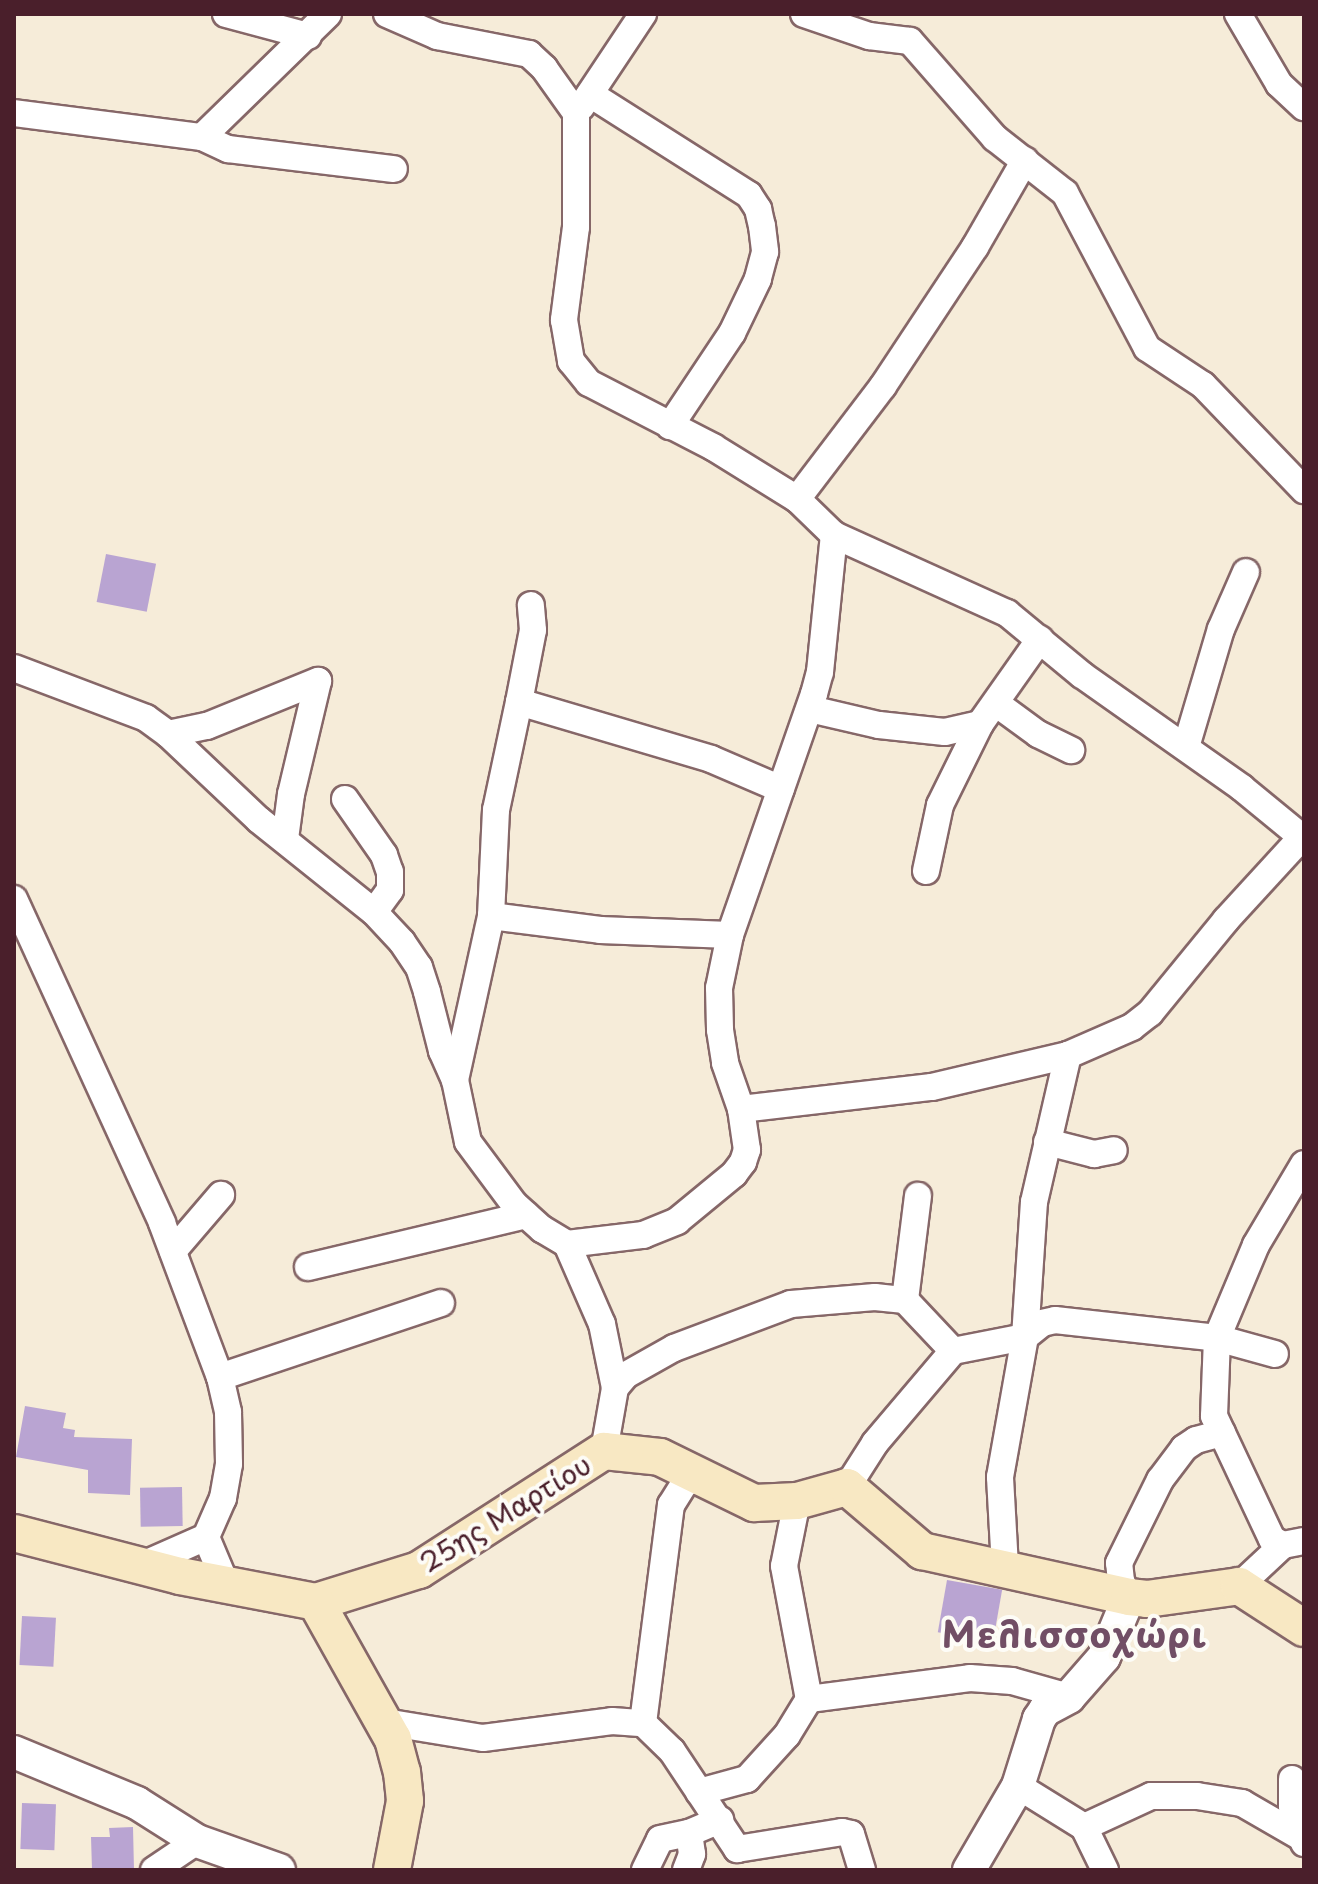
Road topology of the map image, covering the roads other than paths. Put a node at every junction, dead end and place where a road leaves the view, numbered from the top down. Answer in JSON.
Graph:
{"nodes":[{"id":1,"x":226,"y":14,"type":"edge"},
{"id":2,"x":328,"y":14,"type":"edge"},
{"id":3,"x":387,"y":14,"type":"edge"},
{"id":4,"x":643,"y":14,"type":"edge"},
{"id":5,"x":804,"y":14,"type":"edge"},
{"id":6,"x":1238,"y":14,"type":"edge"},
{"id":7,"x":308,"y":36,"type":"junction"},
{"id":8,"x":583,"y":103,"type":"junction"},
{"id":9,"x":1304,"y":107,"type":"edge"},
{"id":10,"x":14,"y":113,"type":"edge"},
{"id":11,"x":202,"y":137,"type":"junction"},
{"id":12,"x":1025,"y":160,"type":"junction"},
{"id":13,"x":394,"y":169,"type":"dead end"},
{"id":14,"x":670,"y":426,"type":"junction"},
{"id":15,"x":1304,"y":490,"type":"edge"},
{"id":16,"x":797,"y":499,"type":"junction"},
{"id":17,"x":834,"y":535,"type":"junction"},
{"id":18,"x":1246,"y":572,"type":"dead end"},
{"id":19,"x":531,"y":605,"type":"dead end"},
{"id":20,"x":1040,"y":639,"type":"junction"},
{"id":21,"x":14,"y":668,"type":"edge"},
{"id":22,"x":519,"y":702,"type":"junction"},
{"id":23,"x":997,"y":704,"type":"junction"},
{"id":24,"x":810,"y":709,"type":"junction"},
{"id":25,"x":980,"y":724,"type":"junction"},
{"id":26,"x":168,"y":734,"type":"junction"},
{"id":27,"x":1186,"y":747,"type":"junction"},
{"id":28,"x":1071,"y":750,"type":"dead end"},
{"id":29,"x":781,"y":789,"type":"junction"},
{"id":30,"x":345,"y":799,"type":"dead end"},
{"id":31,"x":1303,"y":838,"type":"edge"},
{"id":32,"x":285,"y":839,"type":"junction"},
{"id":33,"x":926,"y":871,"type":"dead end"},
{"id":34,"x":14,"y":899,"type":"edge"},
{"id":35,"x":374,"y":912,"type":"junction"},
{"id":36,"x":491,"y":916,"type":"junction"},
{"id":37,"x":730,"y":935,"type":"junction"},
{"id":38,"x":1068,"y":1055,"type":"junction"},
{"id":39,"x":455,"y":1080,"type":"junction"},
{"id":40,"x":741,"y":1109,"type":"junction"},
{"id":41,"x":1047,"y":1142,"type":"junction"},
{"id":42,"x":1114,"y":1150,"type":"dead end"},
{"id":43,"x":1304,"y":1164,"type":"edge"},
{"id":44,"x":221,"y":1195,"type":"dead end"},
{"id":45,"x":918,"y":1196,"type":"dead end"},
{"id":46,"x":526,"y":1215,"type":"junction"},
{"id":47,"x":567,"y":1244,"type":"junction"},
{"id":48,"x":173,"y":1251,"type":"junction"},
{"id":49,"x":308,"y":1267,"type":"dead end"},
{"id":50,"x":905,"y":1300,"type":"junction"},
{"id":51,"x":441,"y":1303,"type":"dead end"},
{"id":52,"x":1025,"y":1337,"type":"junction"},
{"id":53,"x":1217,"y":1338,"type":"junction"},
{"id":54,"x":953,"y":1351,"type":"junction"},
{"id":55,"x":1275,"y":1354,"type":"dead end"},
{"id":56,"x":220,"y":1377,"type":"junction"},
{"id":57,"x":615,"y":1388,"type":"junction"},
{"id":58,"x":1222,"y":1433,"type":"junction"},
{"id":59,"x":604,"y":1451,"type":"junction"},
{"id":60,"x":704,"y":1480,"type":"junction"},
{"id":61,"x":847,"y":1487,"type":"junction"},
{"id":62,"x":797,"y":1501,"type":"junction"},
{"id":63,"x":14,"y":1533,"type":"edge"},
{"id":64,"x":206,"y":1537,"type":"junction"},
{"id":65,"x":1294,"y":1543,"type":"edge"},
{"id":66,"x":145,"y":1564,"type":"junction"},
{"id":67,"x":1005,"y":1567,"type":"junction"},
{"id":68,"x":1239,"y":1586,"type":"junction"},
{"id":69,"x":227,"y":1587,"type":"junction"},
{"id":70,"x":1129,"y":1597,"type":"junction"},
{"id":71,"x":316,"y":1602,"type":"junction"},
{"id":72,"x":1304,"y":1628,"type":"edge"},
{"id":73,"x":1069,"y":1697,"type":"junction"},
{"id":74,"x":809,"y":1699,"type":"junction"},
{"id":75,"x":385,"y":1722,"type":"junction"},
{"id":76,"x":643,"y":1723,"type":"junction"},
{"id":77,"x":14,"y":1752,"type":"edge"},
{"id":78,"x":1292,"y":1779,"type":"dead end"},
{"id":79,"x":1018,"y":1786,"type":"junction"},
{"id":80,"x":699,"y":1792,"type":"junction"},
{"id":81,"x":720,"y":1820,"type":"junction"},
{"id":82,"x":1084,"y":1827,"type":"junction"},
{"id":83,"x":689,"y":1833,"type":"junction"},
{"id":84,"x":1303,"y":1840,"type":"edge"},
{"id":85,"x":197,"y":1841,"type":"junction"},
{"id":86,"x":154,"y":1870,"type":"edge"},
{"id":87,"x":279,"y":1870,"type":"edge"},
{"id":88,"x":392,"y":1870,"type":"edge"},
{"id":89,"x":645,"y":1870,"type":"edge"},
{"id":90,"x":686,"y":1870,"type":"edge"},
{"id":91,"x":862,"y":1870,"type":"edge"},
{"id":92,"x":969,"y":1870,"type":"edge"},
{"id":93,"x":1105,"y":1870,"type":"edge"}],
"edges":[{"from":1,"to":7,"type":"street"},
{"from":2,"to":7,"type":"street"},
{"from":3,"to":8,"type":"street"},
{"from":4,"to":8,"type":"street"},
{"from":5,"to":12,"type":"street"},
{"from":6,"to":9,"type":"street"},
{"from":7,"to":11,"type":"street"},
{"from":8,"to":14,"type":"street"},
{"from":8,"to":14,"type":"street"},
{"from":10,"to":11,"type":"street"},
{"from":11,"to":13,"type":"street"},
{"from":12,"to":15,"type":"street"},
{"from":12,"to":16,"type":"street"},
{"from":14,"to":16,"type":"street"},
{"from":16,"to":17,"type":"street"},
{"from":17,"to":20,"type":"street"},
{"from":17,"to":24,"type":"street"},
{"from":18,"to":27,"type":"street"},
{"from":19,"to":22,"type":"street"},
{"from":20,"to":23,"type":"street"},
{"from":20,"to":27,"type":"street"},
{"from":21,"to":26,"type":"street"},
{"from":22,"to":29,"type":"street"},
{"from":22,"to":36,"type":"street"},
{"from":23,"to":25,"type":"street"},
{"from":23,"to":28,"type":"street"},
{"from":24,"to":25,"type":"street"},
{"from":24,"to":29,"type":"street"},
{"from":25,"to":33,"type":"street"},
{"from":26,"to":32,"type":"street"},
{"from":26,"to":32,"type":"street"},
{"from":27,"to":31,"type":"street"},
{"from":29,"to":37,"type":"street"},
{"from":30,"to":35,"type":"street"},
{"from":31,"to":38,"type":"street"},
{"from":32,"to":35,"type":"street"},
{"from":34,"to":48,"type":"street"},
{"from":35,"to":39,"type":"street"},
{"from":36,"to":37,"type":"street"},
{"from":36,"to":39,"type":"street"},
{"from":37,"to":40,"type":"street"},
{"from":38,"to":40,"type":"street"},
{"from":38,"to":41,"type":"street"},
{"from":39,"to":46,"type":"street"},
{"from":40,"to":47,"type":"street"},
{"from":41,"to":42,"type":"street"},
{"from":41,"to":52,"type":"street"},
{"from":43,"to":53,"type":"street"},
{"from":44,"to":48,"type":"street"},
{"from":45,"to":50,"type":"street"},
{"from":46,"to":47,"type":"street"},
{"from":46,"to":49,"type":"street"},
{"from":47,"to":57,"type":"street"},
{"from":48,"to":56,"type":"street"},
{"from":50,"to":54,"type":"street"},
{"from":50,"to":57,"type":"street"},
{"from":51,"to":56,"type":"street"},
{"from":52,"to":53,"type":"street"},
{"from":52,"to":54,"type":"street"},
{"from":52,"to":67,"type":"street"},
{"from":53,"to":55,"type":"street"},
{"from":53,"to":58,"type":"street"},
{"from":54,"to":61,"type":"street"},
{"from":56,"to":64,"type":"street"},
{"from":57,"to":59,"type":"street"},
{"from":58,"to":65,"type":"street"},
{"from":58,"to":70,"type":"street"},
{"from":59,"to":60,"type":"main road","name":"25ης Μαρτίου"},
{"from":59,"to":71,"type":"main road","name":"25ης Μαρτίου"},
{"from":60,"to":62,"type":"main road","name":"25ης Μαρτίου"},
{"from":60,"to":76,"type":"street"},
{"from":61,"to":62,"type":"main road","name":"25ης Μαρτίου"},
{"from":61,"to":67,"type":"main road"},
{"from":62,"to":74,"type":"street"},
{"from":63,"to":66,"type":"main road"},
{"from":64,"to":66,"type":"street"},
{"from":64,"to":69,"type":"street"},
{"from":65,"to":68,"type":"street"},
{"from":66,"to":69,"type":"main road"},
{"from":67,"to":70,"type":"main road"},
{"from":68,"to":70,"type":"main road"},
{"from":68,"to":72,"type":"main road"},
{"from":69,"to":71,"type":"main road"},
{"from":70,"to":73,"type":"street"},
{"from":71,"to":75,"type":"main road"},
{"from":73,"to":74,"type":"street"},
{"from":73,"to":79,"type":"street"},
{"from":74,"to":80,"type":"street"},
{"from":75,"to":76,"type":"street"},
{"from":75,"to":88,"type":"main road"},
{"from":76,"to":80,"type":"street"},
{"from":77,"to":85,"type":"street"},
{"from":78,"to":84,"type":"street"},
{"from":79,"to":82,"type":"street"},
{"from":79,"to":92,"type":"street"},
{"from":80,"to":81,"type":"street"},
{"from":81,"to":83,"type":"street"},
{"from":81,"to":91,"type":"street"},
{"from":82,"to":84,"type":"street"},
{"from":82,"to":93,"type":"street"},
{"from":83,"to":89,"type":"street"},
{"from":83,"to":90,"type":"street"},
{"from":85,"to":86,"type":"street"},
{"from":85,"to":87,"type":"street"}]}
